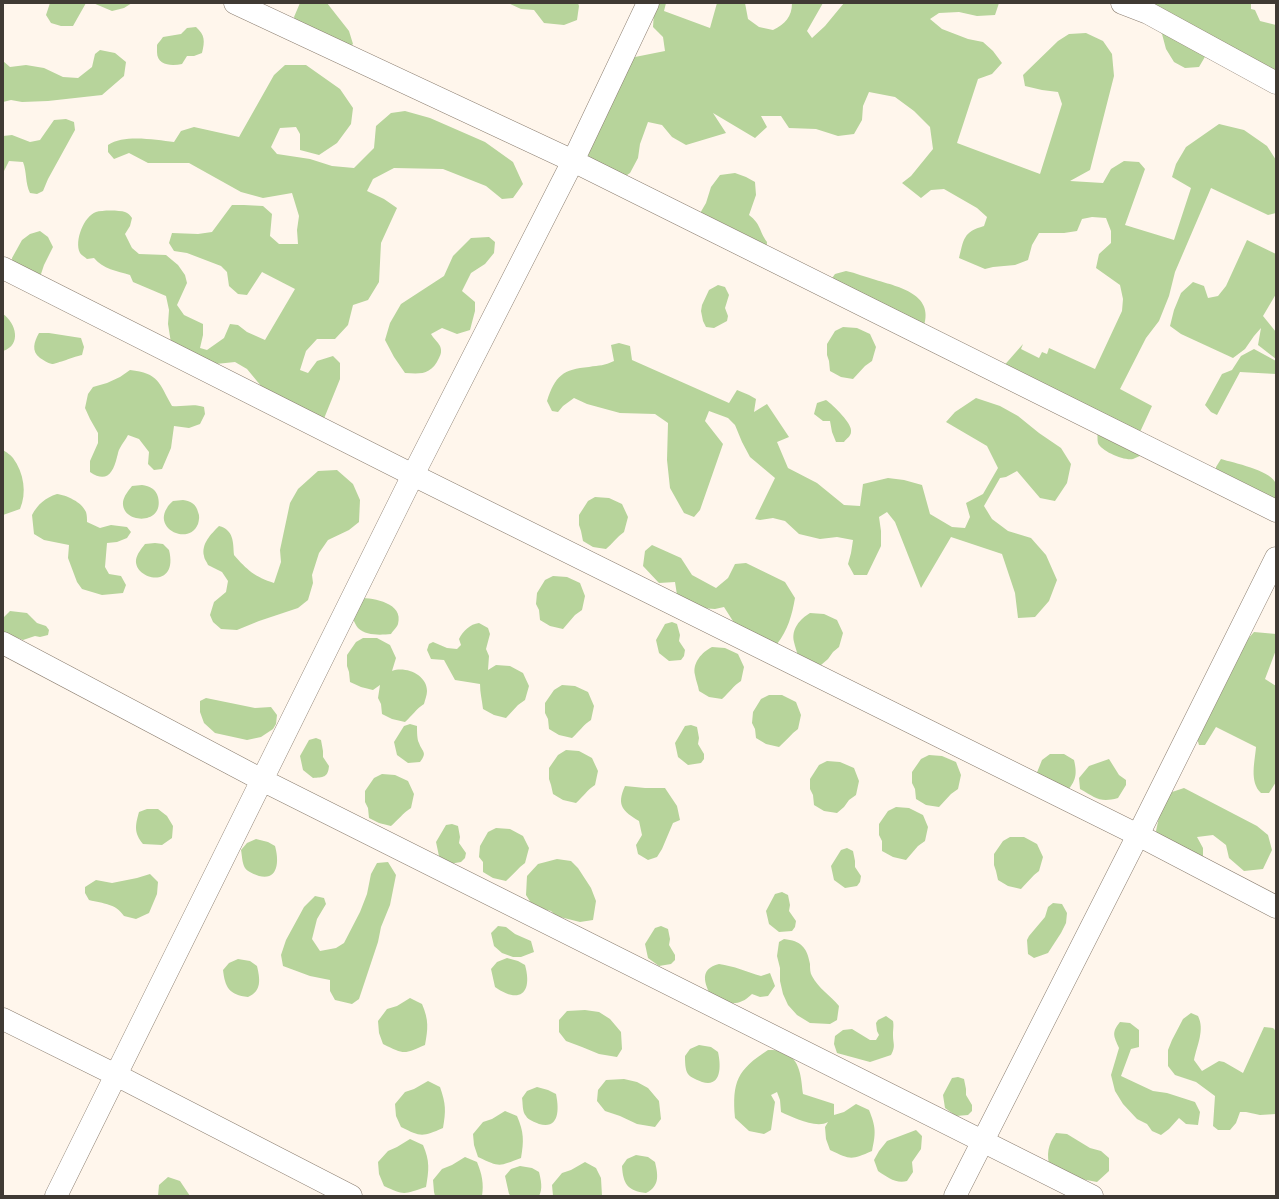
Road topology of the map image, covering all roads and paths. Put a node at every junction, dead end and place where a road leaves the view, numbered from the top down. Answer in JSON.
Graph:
{"nodes":[{"id":1,"x":235,"y":3,"type":"edge"},
{"id":2,"x":648,"y":3,"type":"edge"},
{"id":3,"x":1122,"y":3,"type":"edge"},
{"id":4,"x":1276,"y":83,"type":"edge"},
{"id":5,"x":573,"y":161,"type":"junction"},
{"id":6,"x":3,"y":268,"type":"edge"},
{"id":7,"x":413,"y":476,"type":"junction"},
{"id":8,"x":1276,"y":511,"type":"edge"},
{"id":9,"x":1276,"y":558,"type":"edge"},
{"id":10,"x":3,"y":643,"type":"edge"},
{"id":11,"x":262,"y":780,"type":"junction"},
{"id":12,"x":1138,"y":835,"type":"junction"},
{"id":13,"x":1276,"y":907,"type":"edge"},
{"id":14,"x":3,"y":1019,"type":"edge"},
{"id":15,"x":116,"y":1075,"type":"junction"},
{"id":16,"x":983,"y":1141,"type":"junction"},
{"id":17,"x":56,"y":1196,"type":"edge"},
{"id":18,"x":351,"y":1196,"type":"edge"},
{"id":19,"x":955,"y":1196,"type":"edge"},
{"id":20,"x":1092,"y":1196,"type":"edge"}],
"edges":[{"from":1,"to":5,"type":"street"},
{"from":2,"to":5,"type":"street"},
{"from":3,"to":4,"type":"street"},
{"from":5,"to":7,"type":"street"},
{"from":5,"to":8,"type":"street"},
{"from":6,"to":7,"type":"street"},
{"from":7,"to":11,"type":"street"},
{"from":7,"to":12,"type":"street"},
{"from":9,"to":12,"type":"street"},
{"from":10,"to":11,"type":"street"},
{"from":11,"to":15,"type":"street"},
{"from":11,"to":16,"type":"street"},
{"from":12,"to":13,"type":"street"},
{"from":12,"to":16,"type":"street"},
{"from":14,"to":15,"type":"street"},
{"from":15,"to":17,"type":"street"},
{"from":15,"to":18,"type":"street"},
{"from":16,"to":19,"type":"street"},
{"from":16,"to":20,"type":"street"}]}
